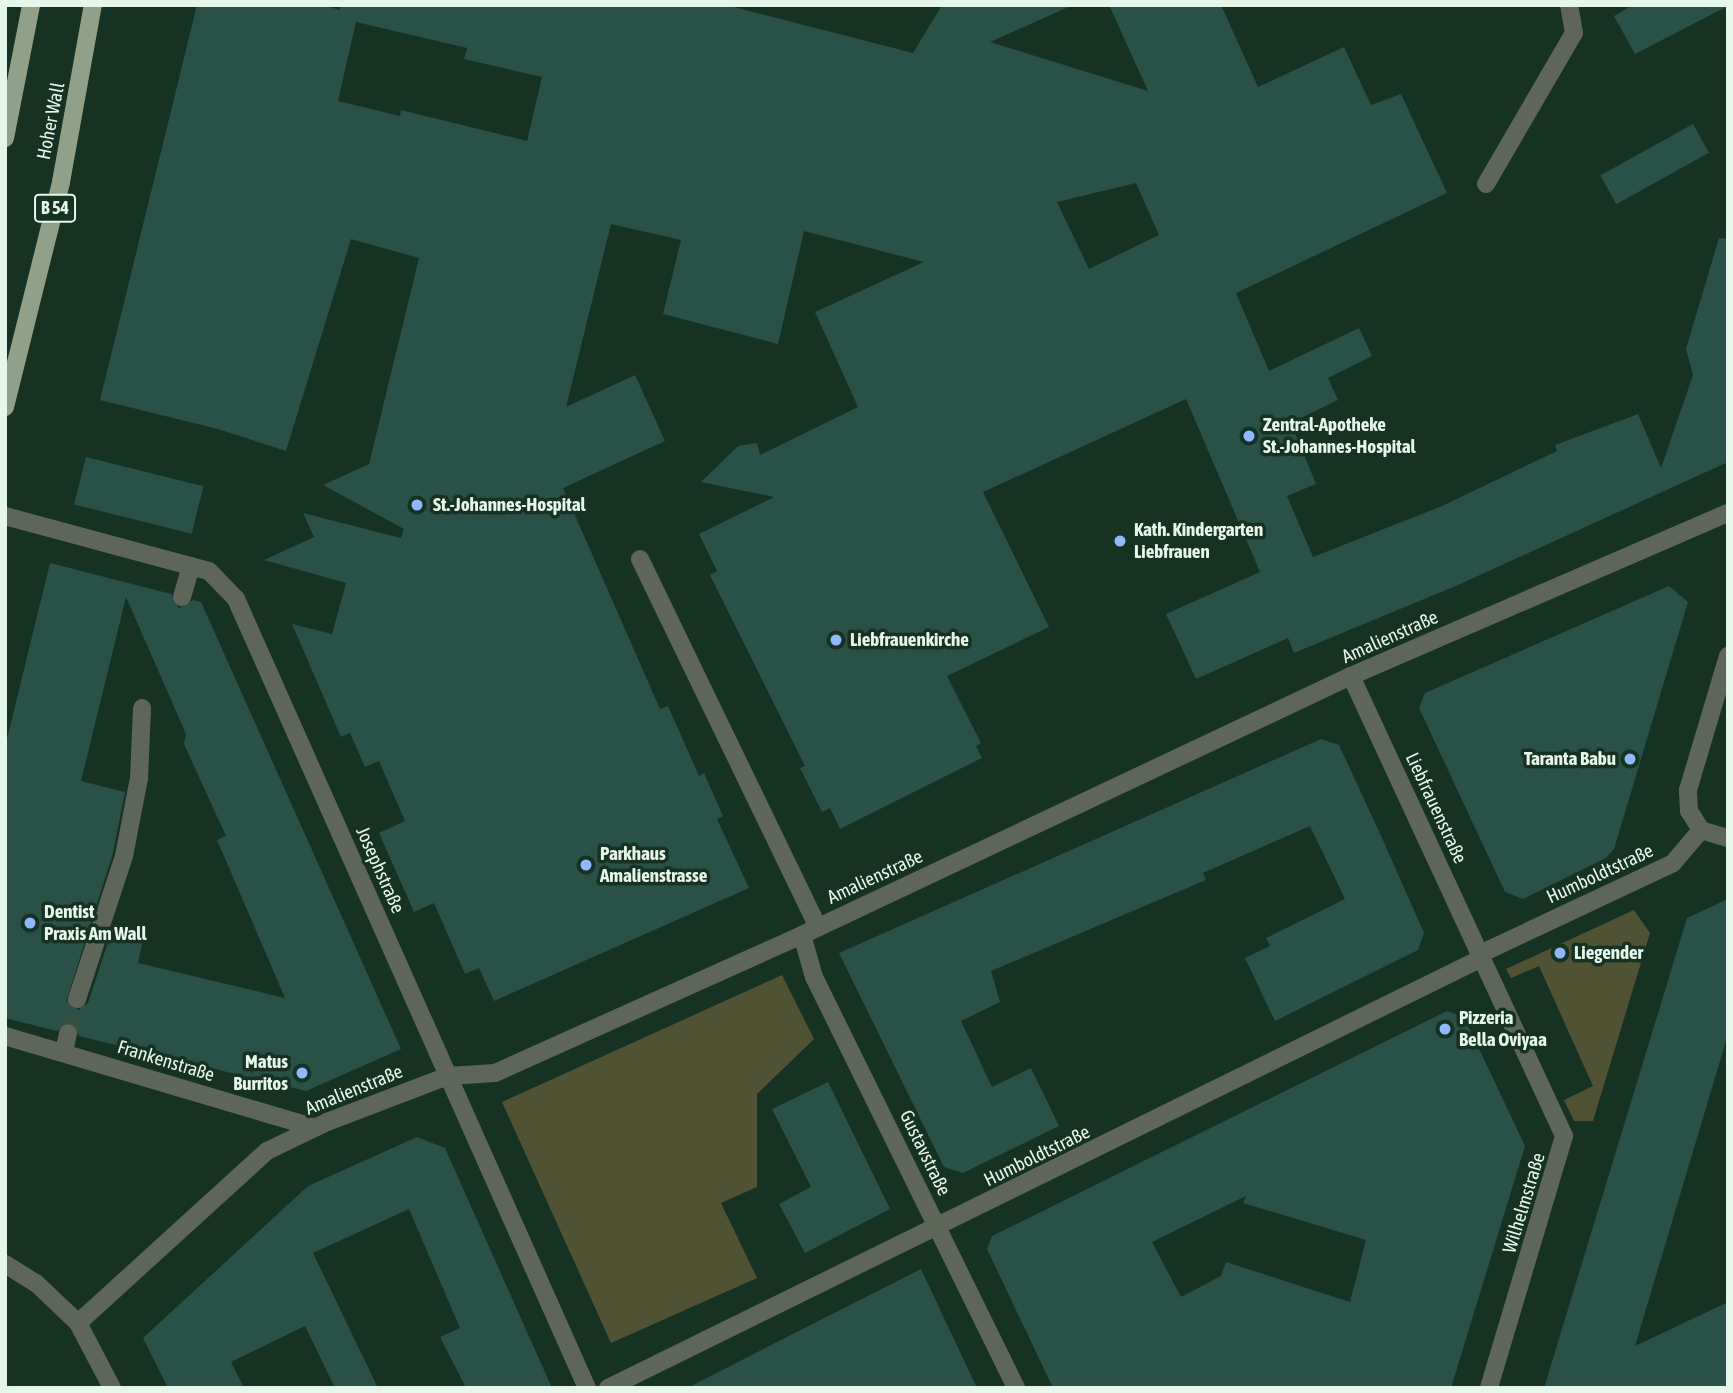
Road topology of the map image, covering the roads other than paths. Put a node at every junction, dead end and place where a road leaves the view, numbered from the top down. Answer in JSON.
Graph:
{"nodes":[{"id":1,"x":31,"y":5,"type":"edge"},
{"id":2,"x":93,"y":5,"type":"edge"},
{"id":3,"x":1569,"y":5,"type":"edge"},
{"id":4,"x":5,"y":138,"type":"edge"},
{"id":5,"x":1486,"y":184,"type":"dead end"},
{"id":6,"x":5,"y":407,"type":"edge"},
{"id":7,"x":1728,"y":513,"type":"edge"},
{"id":8,"x":5,"y":516,"type":"edge"},
{"id":9,"x":640,"y":559,"type":"dead end"},
{"id":10,"x":191,"y":566,"type":"junction"},
{"id":11,"x":182,"y":597,"type":"dead end"},
{"id":12,"x":1728,"y":656,"type":"edge"},
{"id":13,"x":1351,"y":676,"type":"junction"},
{"id":14,"x":142,"y":708,"type":"dead end"},
{"id":15,"x":1701,"y":830,"type":"junction"},
{"id":16,"x":1727,"y":839,"type":"edge"},
{"id":17,"x":810,"y":931,"type":"junction"},
{"id":18,"x":1481,"y":956,"type":"junction"},
{"id":19,"x":77,"y":999,"type":"tunnel mouth"},
{"id":20,"x":68,"y":1033,"type":"tunnel mouth"},
{"id":21,"x":5,"y":1036,"type":"edge"},
{"id":22,"x":64,"y":1052,"type":"junction"},
{"id":23,"x":449,"y":1076,"type":"junction"},
{"id":24,"x":315,"y":1128,"type":"junction"},
{"id":25,"x":938,"y":1228,"type":"junction"},
{"id":26,"x":5,"y":1264,"type":"edge"},
{"id":27,"x":78,"y":1323,"type":"junction"},
{"id":28,"x":111,"y":1388,"type":"edge"},
{"id":29,"x":587,"y":1388,"type":"edge"},
{"id":30,"x":608,"y":1388,"type":"edge"},
{"id":31,"x":1016,"y":1388,"type":"edge"},
{"id":32,"x":1489,"y":1388,"type":"edge"}],
"edges":[{"from":1,"to":4,"type":"main road"},
{"from":2,"to":6,"type":"main road","name":"Hoher Wall","number":"B 54"},
{"from":3,"to":5,"type":"street"},
{"from":7,"to":13,"type":"street","name":"Amalienstraße"},
{"from":8,"to":10,"type":"street","name":"Josephstraße"},
{"from":9,"to":17,"type":"street","name":"Gustavstraße"},
{"from":10,"to":11,"type":"street"},
{"from":10,"to":23,"type":"street","name":"Josephstraße"},
{"from":12,"to":15,"type":"street"},
{"from":13,"to":17,"type":"street","name":"Amalienstraße"},
{"from":13,"to":18,"type":"street","name":"Liebfrauenstraße"},
{"from":14,"to":19,"type":"street"},
{"from":15,"to":16,"type":"street"},
{"from":15,"to":18,"type":"street","name":"Humboldtstraße"},
{"from":17,"to":23,"type":"street","name":"Amalienstraße"},
{"from":17,"to":25,"type":"street","name":"Gustavstraße"},
{"from":18,"to":25,"type":"street","name":"Humboldtstraße"},
{"from":18,"to":32,"type":"street","name":"Wilhelmstraße"},
{"from":20,"to":22,"type":"street"},
{"from":21,"to":22,"type":"street","name":"Frankenstraße"},
{"from":22,"to":24,"type":"street","name":"Frankenstraße"},
{"from":23,"to":24,"type":"street","name":"Amalienstraße"},
{"from":23,"to":29,"type":"street","name":"Josephstraße"},
{"from":24,"to":27,"type":"street","name":"Amalienstraße"},
{"from":25,"to":30,"type":"street","name":"Humboldtstraße"},
{"from":25,"to":31,"type":"street","name":"Gustavstraße"},
{"from":26,"to":27,"type":"street"},
{"from":27,"to":28,"type":"street"}]}
